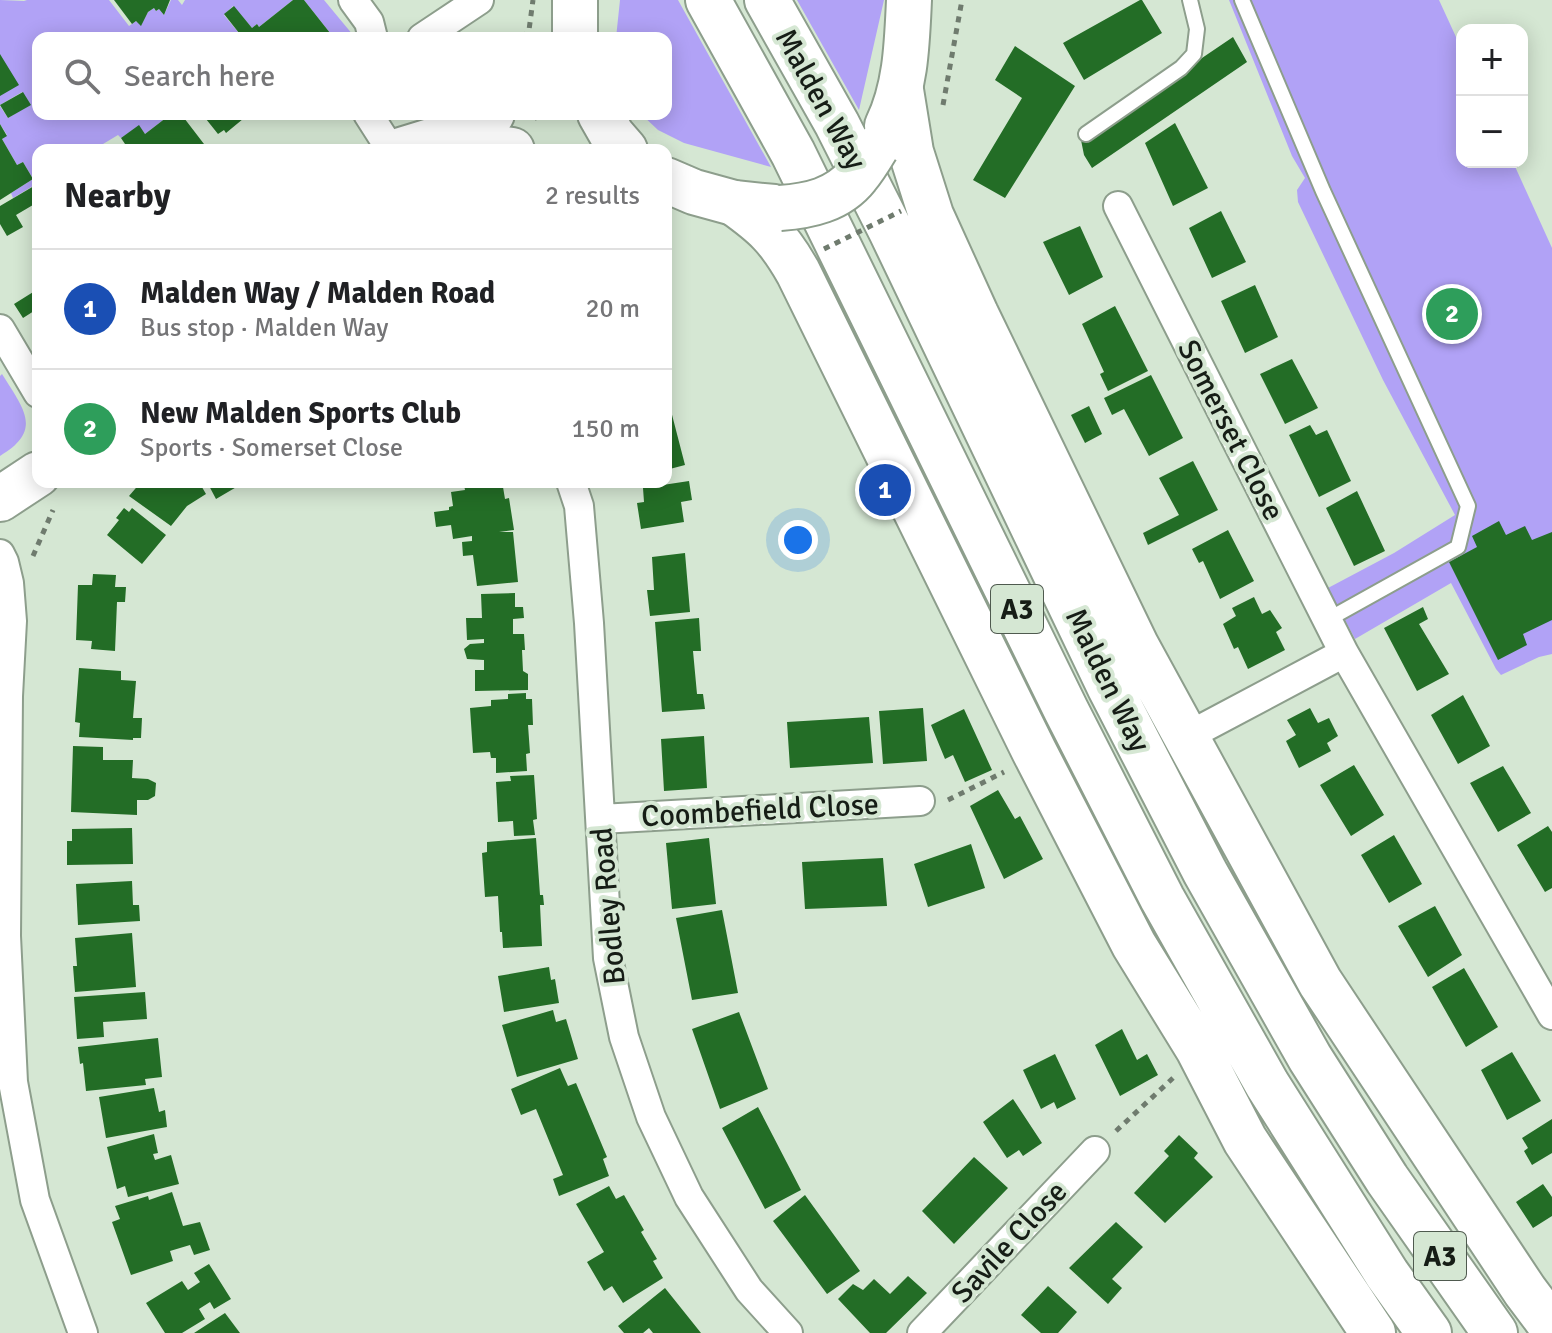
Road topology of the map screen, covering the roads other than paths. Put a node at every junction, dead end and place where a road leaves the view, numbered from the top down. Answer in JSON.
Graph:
{"nodes":[{"id":1,"x":353,"y":0,"type":"edge"},
{"id":2,"x":479,"y":0,"type":"edge"},
{"id":3,"x":575,"y":0,"type":"edge"},
{"id":4,"x":708,"y":0,"type":"edge"},
{"id":5,"x":767,"y":0,"type":"edge"},
{"id":6,"x":909,"y":0,"type":"edge"},
{"id":7,"x":1190,"y":0,"type":"edge"},
{"id":8,"x":1242,"y":0,"type":"edge"},
{"id":9,"x":372,"y":32,"type":"edge"},
{"id":10,"x":431,"y":32,"type":"edge"},
{"id":11,"x":575,"y":32,"type":"edge"},
{"id":12,"x":901,"y":90,"type":"junction"},
{"id":13,"x":377,"y":120,"type":"edge"},
{"id":14,"x":477,"y":120,"type":"edge"},
{"id":15,"x":603,"y":120,"type":"edge"},
{"id":16,"x":1086,"y":134,"type":"dead end"},
{"id":17,"x":411,"y":144,"type":"edge"},
{"id":18,"x":419,"y":144,"type":"edge"},
{"id":19,"x":620,"y":144,"type":"edge"},
{"id":20,"x":672,"y":183,"type":"edge"},
{"id":21,"x":734,"y":203,"type":"junction"},
{"id":22,"x":1118,"y":206,"type":"dead end"},
{"id":23,"x":0,"y":329,"type":"edge"},
{"id":24,"x":32,"y":383,"type":"edge"},
{"id":25,"x":41,"y":488,"type":"edge"},
{"id":26,"x":573,"y":488,"type":"edge"},
{"id":27,"x":0,"y":499,"type":"edge"},
{"id":28,"x":0,"y":554,"type":"edge"},
{"id":29,"x":1327,"y":620,"type":"junction"},
{"id":30,"x":1344,"y":653,"type":"junction"},
{"id":31,"x":1186,"y":737,"type":"junction"},
{"id":32,"x":920,"y":801,"type":"road end"},
{"id":33,"x":601,"y":819,"type":"junction"},
{"id":34,"x":1552,"y":1015,"type":"edge"},
{"id":35,"x":1095,"y":1151,"type":"road end"},
{"id":36,"x":1552,"y":1327,"type":"edge"},
{"id":37,"x":83,"y":1333,"type":"edge"},
{"id":38,"x":788,"y":1333,"type":"edge"},
{"id":39,"x":922,"y":1333,"type":"edge"},
{"id":40,"x":1373,"y":1333,"type":"edge"},
{"id":41,"x":1429,"y":1333,"type":"edge"},
{"id":42,"x":1495,"y":1333,"type":"edge"}],
"edges":[{"from":1,"to":9,"type":"street"},
{"from":2,"to":10,"type":"street"},
{"from":3,"to":11,"type":"main road"},
{"from":4,"to":41,"type":"main road","name":"Malden Way","number":"A3"},
{"from":5,"to":42,"type":"main road","name":"Malden Way","number":"A3"},
{"from":6,"to":12,"type":"main road"},
{"from":7,"to":16,"type":"lane"},
{"from":8,"to":29,"type":"lane"},
{"from":12,"to":21,"type":"main road","bridge":true},
{"from":12,"to":31,"type":"main road"},
{"from":13,"to":17,"type":"street"},
{"from":14,"to":18,"type":"main road"},
{"from":15,"to":19,"type":"main road"},
{"from":20,"to":21,"type":"main road"},
{"from":21,"to":40,"type":"main road"},
{"from":22,"to":29,"type":"street","name":"Somerset Close"},
{"from":23,"to":24,"type":"street"},
{"from":25,"to":27,"type":"main road"},
{"from":26,"to":33,"type":"street","name":"Bodley Road"},
{"from":28,"to":37,"type":"street"},
{"from":29,"to":30,"type":"street","name":"Somerset Close"},
{"from":30,"to":31,"type":"street"},
{"from":30,"to":34,"type":"street","name":"Somerset Close"},
{"from":31,"to":36,"type":"main road"},
{"from":32,"to":33,"type":"street","name":"Coombefield Close"},
{"from":33,"to":38,"type":"street","name":"Bodley Road"},
{"from":35,"to":39,"type":"street","name":"Savile Close"}]}
